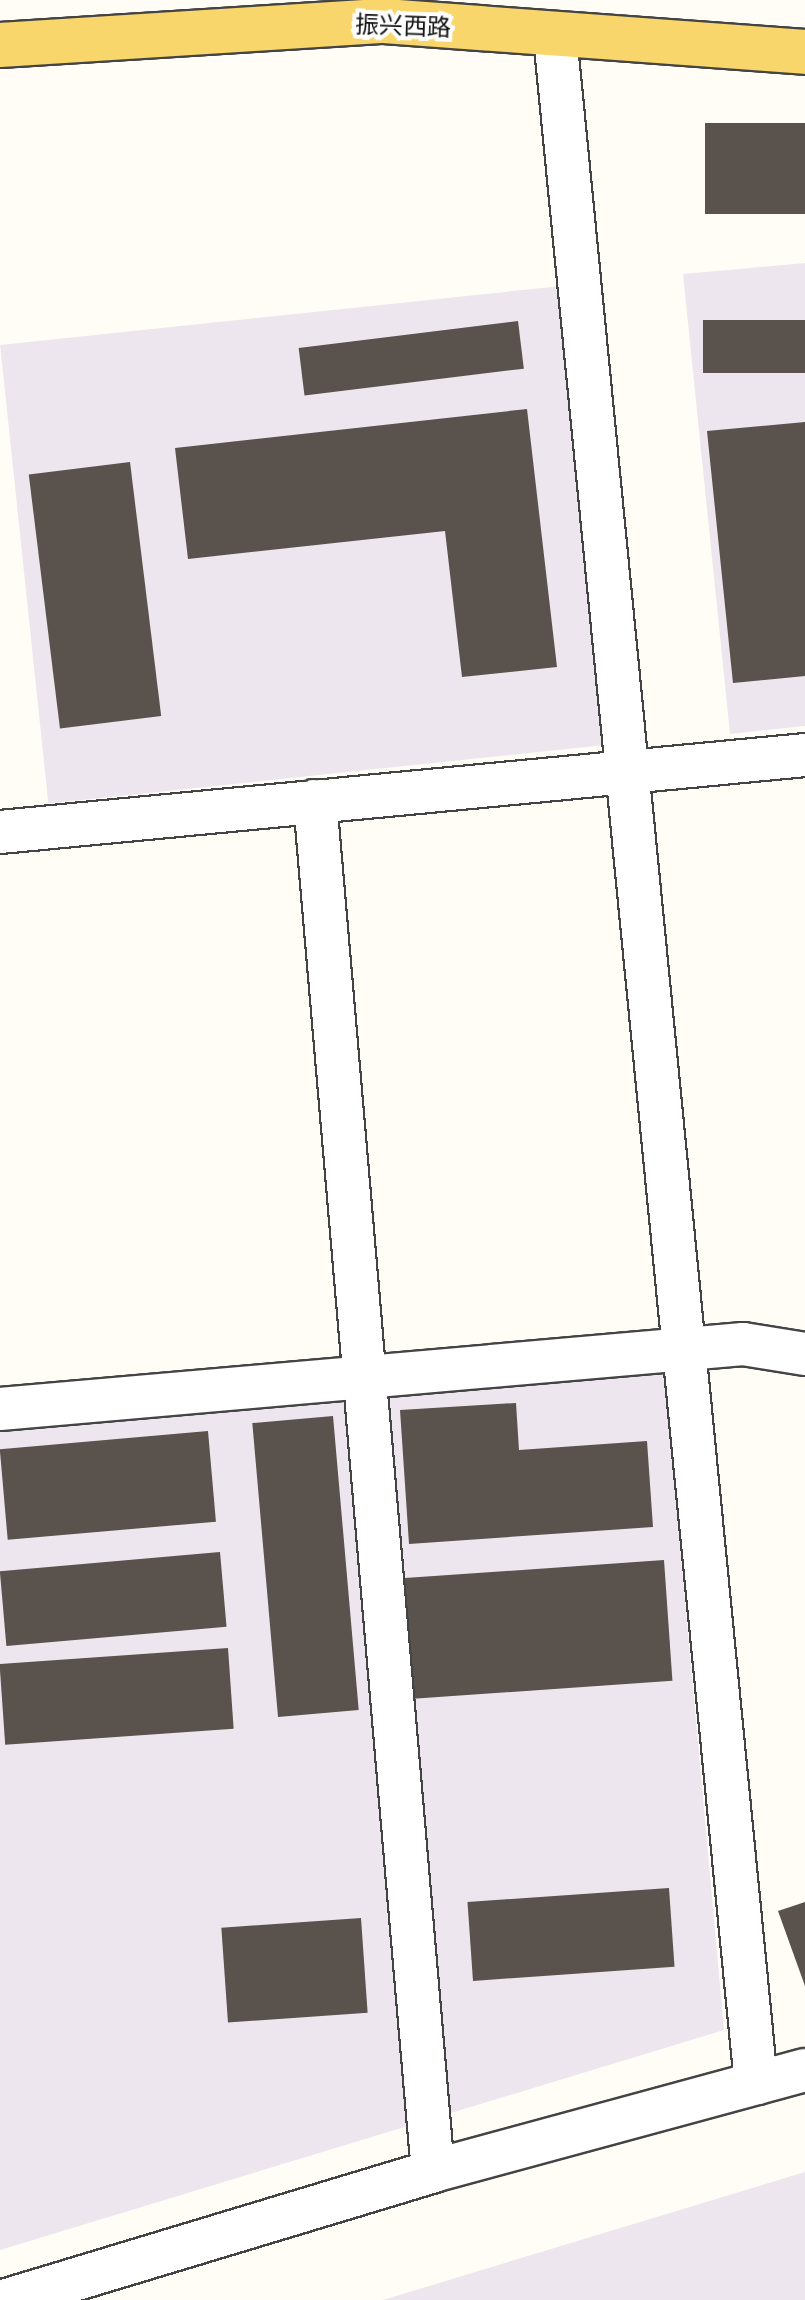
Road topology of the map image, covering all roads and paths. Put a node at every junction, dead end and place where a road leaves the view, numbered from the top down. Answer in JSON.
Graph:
{"nodes":[{"id":1,"x":555,"y":36,"type":"junction"},
{"id":2,"x":0,"y":45,"type":"edge"},
{"id":3,"x":805,"y":52,"type":"edge"},
{"id":4,"x":805,"y":755,"type":"edge"},
{"id":5,"x":630,"y":770,"type":"junction"},
{"id":6,"x":315,"y":801,"type":"junction"},
{"id":7,"x":0,"y":832,"type":"edge"},
{"id":8,"x":685,"y":1349,"type":"junction"},
{"id":9,"x":805,"y":1354,"type":"edge"},
{"id":10,"x":363,"y":1377,"type":"junction"},
{"id":11,"x":0,"y":1409,"type":"edge"},
{"id":12,"x":805,"y":2070,"type":"edge"},
{"id":13,"x":756,"y":2083,"type":"junction"},
{"id":14,"x":433,"y":2171,"type":"junction"},
{"id":15,"x":7,"y":2300,"type":"edge"}],
"edges":[{"from":1,"to":2,"type":"main road","name":"振兴西路"},
{"from":1,"to":3,"type":"main road","name":"振兴西路"},
{"from":1,"to":5,"type":"street"},
{"from":4,"to":5,"type":"street"},
{"from":5,"to":6,"type":"street"},
{"from":5,"to":8,"type":"street"},
{"from":6,"to":7,"type":"street"},
{"from":6,"to":10,"type":"street"},
{"from":8,"to":9,"type":"street"},
{"from":8,"to":10,"type":"street"},
{"from":8,"to":13,"type":"street"},
{"from":10,"to":11,"type":"street"},
{"from":10,"to":14,"type":"street"},
{"from":12,"to":13,"type":"street"},
{"from":13,"to":14,"type":"street"},
{"from":14,"to":15,"type":"street"}]}
